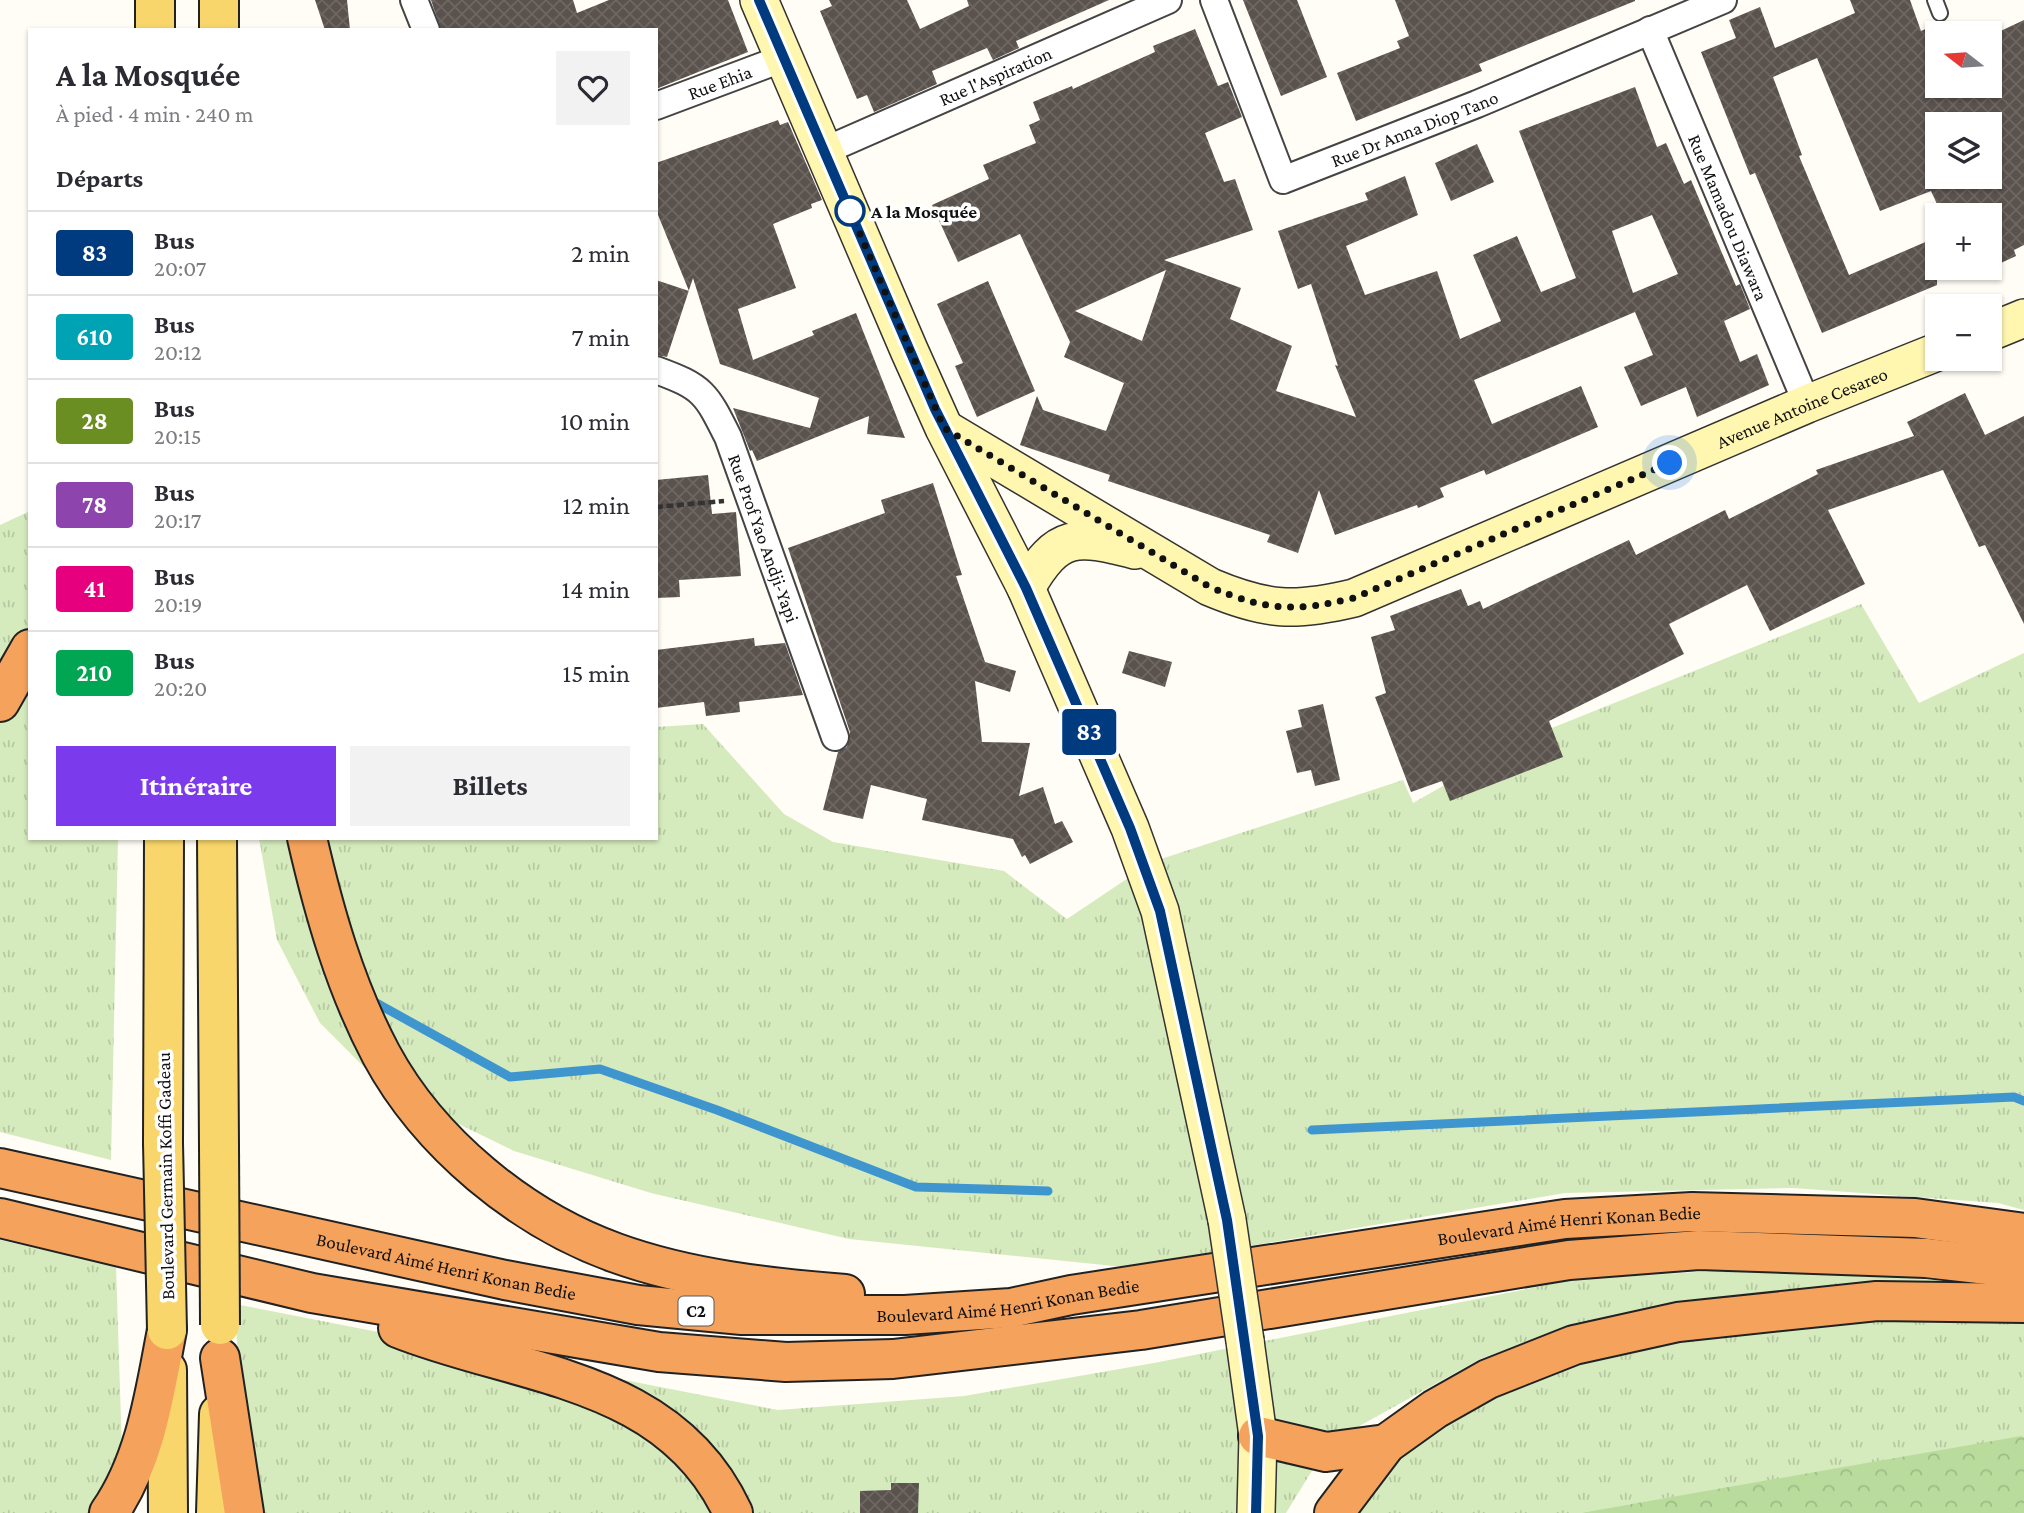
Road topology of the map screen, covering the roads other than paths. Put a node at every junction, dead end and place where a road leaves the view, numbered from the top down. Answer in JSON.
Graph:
{"nodes":[{"id":1,"x":155,"y":0,"type":"edge"},
{"id":2,"x":219,"y":0,"type":"edge"},
{"id":3,"x":414,"y":0,"type":"edge"},
{"id":4,"x":759,"y":0,"type":"edge"},
{"id":5,"x":1168,"y":0,"type":"edge"},
{"id":6,"x":1214,"y":0,"type":"edge"},
{"id":7,"x":1723,"y":0,"type":"edge"},
{"id":8,"x":155,"y":28,"type":"edge"},
{"id":9,"x":219,"y":28,"type":"edge"},
{"id":10,"x":425,"y":28,"type":"edge"},
{"id":11,"x":1650,"y":30,"type":"junction"},
{"id":12,"x":784,"y":58,"type":"junction"},
{"id":13,"x":658,"y":106,"type":"edge"},
{"id":14,"x":824,"y":151,"type":"junction"},
{"id":15,"x":1925,"y":357,"type":"edge"},
{"id":16,"x":658,"y":371,"type":"edge"},
{"id":17,"x":1807,"y":404,"type":"junction"},
{"id":18,"x":944,"y":428,"type":"junction"},
{"id":19,"x":1160,"y":556,"type":"junction"},
{"id":20,"x":1026,"y":588,"type":"junction"},
{"id":21,"x":28,"y":653,"type":"edge"},
{"id":22,"x":0,"y":702,"type":"edge"},
{"id":23,"x":835,"y":737,"type":"dead end"},
{"id":24,"x":164,"y":840,"type":"edge"},
{"id":25,"x":217,"y":840,"type":"edge"},
{"id":26,"x":308,"y":840,"type":"edge"},
{"id":27,"x":0,"y":1168,"type":"edge"},
{"id":28,"x":0,"y":1218,"type":"edge"},
{"id":29,"x":2024,"y":1233,"type":"edge"},
{"id":30,"x":2024,"y":1269,"type":"edge"},
{"id":31,"x":312,"y":1293,"type":"junction"},
{"id":32,"x":1071,"y":1295,"type":"junction"},
{"id":33,"x":2024,"y":1303,"type":"edge"},
{"id":34,"x":167,"y":1329,"type":"junction"},
{"id":35,"x":220,"y":1341,"type":"junction"},
{"id":36,"x":1258,"y":1436,"type":"junction"},
{"id":37,"x":1386,"y":1444,"type":"junction"},
{"id":38,"x":109,"y":1513,"type":"edge"},
{"id":39,"x":168,"y":1513,"type":"edge"},
{"id":40,"x":216,"y":1513,"type":"edge"},
{"id":41,"x":244,"y":1513,"type":"edge"},
{"id":42,"x":733,"y":1513,"type":"edge"},
{"id":43,"x":1256,"y":1513,"type":"edge"},
{"id":44,"x":1334,"y":1513,"type":"edge"}],
"edges":[{"from":1,"to":8,"type":"main road"},
{"from":2,"to":9,"type":"main road"},
{"from":3,"to":10,"type":"street"},
{"from":4,"to":12,"type":"street"},
{"from":5,"to":14,"type":"street","name":"Rue l'Aspiration"},
{"from":6,"to":11,"type":"street","name":"Rue Dr Anna Diop Tano"},
{"from":7,"to":11,"type":"street","name":"Rue Dr Anna Diop Tano"},
{"from":11,"to":17,"type":"street","name":"Rue Mamadou Diawara"},
{"from":12,"to":13,"type":"street","name":"Rue Ehia"},
{"from":12,"to":14,"type":"street"},
{"from":14,"to":18,"type":"street"},
{"from":15,"to":17,"type":"street","name":"Avenue Antoine Cesareo"},
{"from":16,"to":23,"type":"street","name":"Rue Prof Yao Andji-Yapi"},
{"from":17,"to":19,"type":"street","name":"Avenue Antoine Cesareo"},
{"from":18,"to":19,"type":"street","name":"Avenue Antoine Cesareo"},
{"from":18,"to":20,"type":"street"},
{"from":19,"to":20,"type":"street"},
{"from":20,"to":36,"type":"street","bridge":true},
{"from":21,"to":22,"type":"highway"},
{"from":24,"to":34,"type":"main road","name":"Boulevard Germain Koffi Gadeau","bridge":true},
{"from":25,"to":35,"type":"main road","bridge":true},
{"from":26,"to":32,"type":"highway"},
{"from":27,"to":32,"type":"highway","name":"Boulevard Aimé Henri Konan Bedie","number":"C2"},
{"from":28,"to":31,"type":"highway","name":"Boulevard Aimé Henri Konan Bedie"},
{"from":29,"to":32,"type":"highway","name":"Boulevard Aimé Henri Konan Bedie"},
{"from":30,"to":31,"type":"highway","name":"Boulevard Aimé Henri Konan Bedie"},
{"from":31,"to":42,"type":"highway"},
{"from":33,"to":37,"type":"highway"},
{"from":34,"to":38,"type":"highway"},
{"from":34,"to":39,"type":"main road","name":"Boulevard Germain Koffi Gadeau"},
{"from":35,"to":40,"type":"main road"},
{"from":35,"to":41,"type":"highway"},
{"from":36,"to":37,"type":"highway"},
{"from":36,"to":43,"type":"street"},
{"from":37,"to":44,"type":"highway"}]}
